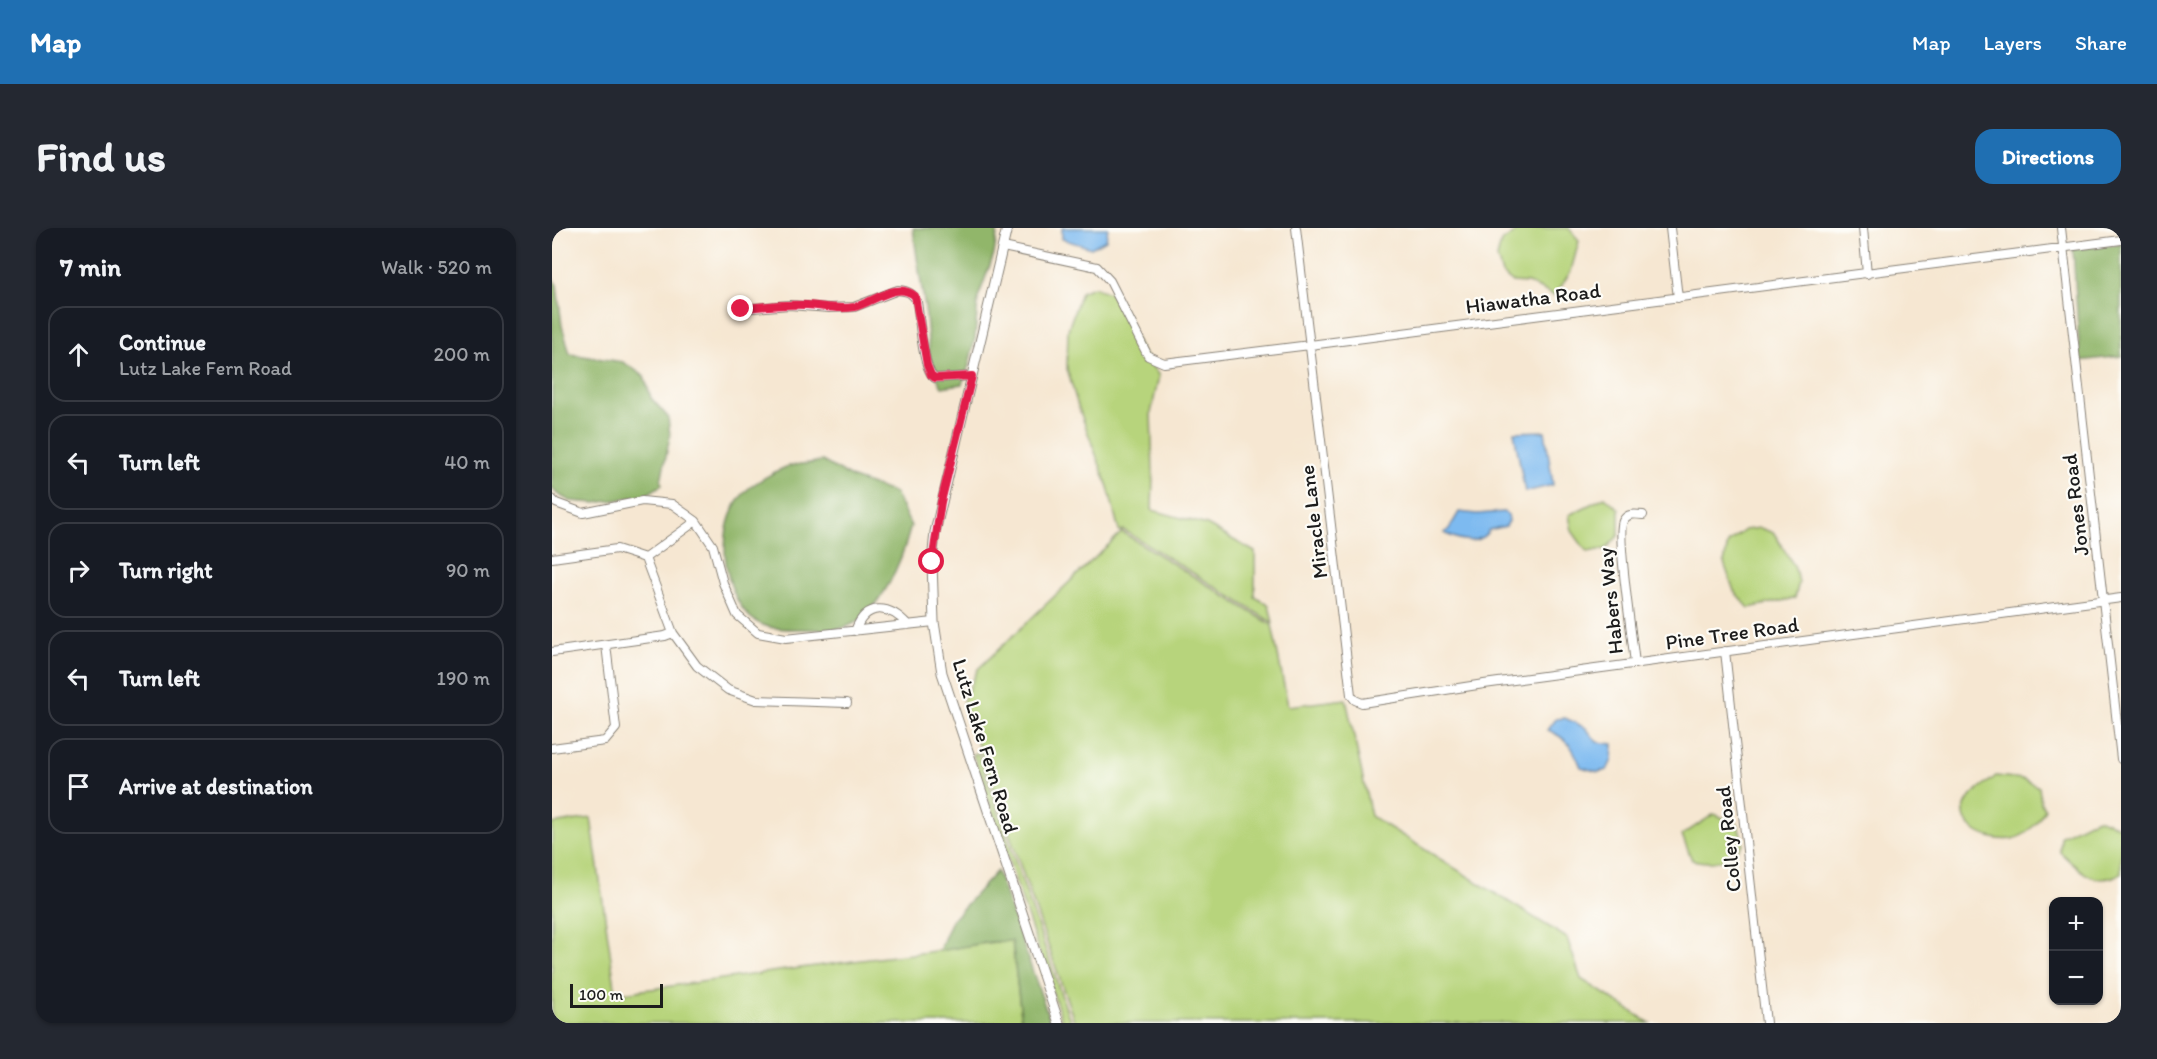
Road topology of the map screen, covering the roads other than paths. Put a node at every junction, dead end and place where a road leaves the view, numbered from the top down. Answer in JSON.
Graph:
{"nodes":[{"id":1,"x":1007,"y":228,"type":"edge"},
{"id":2,"x":1296,"y":228,"type":"edge"},
{"id":3,"x":1670,"y":228,"type":"edge"},
{"id":4,"x":1863,"y":228,"type":"edge"},
{"id":5,"x":2061,"y":228,"type":"edge"},
{"id":6,"x":2121,"y":240,"type":"edge"},
{"id":7,"x":1003,"y":247,"type":"junction"},
{"id":8,"x":2063,"y":247,"type":"junction"},
{"id":9,"x":1867,"y":273,"type":"junction"},
{"id":10,"x":1678,"y":298,"type":"junction"},
{"id":11,"x":741,"y":309,"type":"dead end"},
{"id":12,"x":1310,"y":345,"type":"junction"},
{"id":13,"x":972,"y":376,"type":"junction"},
{"id":14,"x":552,"y":500,"type":"edge"},
{"id":15,"x":1643,"y":514,"type":"dead end"},
{"id":16,"x":696,"y":521,"type":"junction"},
{"id":17,"x":552,"y":558,"type":"edge"},
{"id":18,"x":645,"y":558,"type":"junction"},
{"id":19,"x":2121,"y":598,"type":"edge"},
{"id":20,"x":2104,"y":601,"type":"junction"},
{"id":21,"x":934,"y":622,"type":"junction"},
{"id":22,"x":908,"y":625,"type":"junction"},
{"id":23,"x":855,"y":631,"type":"junction"},
{"id":24,"x":673,"y":633,"type":"junction"},
{"id":25,"x":606,"y":645,"type":"junction"},
{"id":26,"x":1725,"y":651,"type":"junction"},
{"id":27,"x":552,"y":652,"type":"edge"},
{"id":28,"x":1635,"y":664,"type":"junction"},
{"id":29,"x":1351,"y":695,"type":"joint"},
{"id":30,"x":847,"y":703,"type":"dead end"},
{"id":31,"x":552,"y":748,"type":"edge"},
{"id":32,"x":2121,"y":759,"type":"edge"},
{"id":33,"x":1059,"y":1023,"type":"edge"},
{"id":34,"x":1766,"y":1023,"type":"edge"}],
"edges":[{"from":1,"to":7,"type":"main road","name":"Lutz Lake Fern Road"},
{"from":2,"to":12,"type":"street","name":"Miracle Lane"},
{"from":3,"to":10,"type":"street"},
{"from":4,"to":9,"type":"street"},
{"from":5,"to":8,"type":"street","name":"Jones Road"},
{"from":6,"to":8,"type":"street","name":"Hiawatha Road"},
{"from":7,"to":12,"type":"street","name":"Hiawatha Road"},
{"from":7,"to":13,"type":"main road","name":"Lutz Lake Fern Road"},
{"from":8,"to":9,"type":"street","name":"Hiawatha Road"},
{"from":8,"to":20,"type":"street","name":"Jones Road"},
{"from":9,"to":10,"type":"street","name":"Hiawatha Road"},
{"from":10,"to":12,"type":"street","name":"Hiawatha Road"},
{"from":11,"to":13,"type":"street"},
{"from":12,"to":29,"type":"street","name":"Miracle Lane"},
{"from":13,"to":21,"type":"main road","name":"Lutz Lake Fern Road"},
{"from":14,"to":16,"type":"street"},
{"from":15,"to":28,"type":"street","name":"Habers Way"},
{"from":16,"to":18,"type":"street"},
{"from":16,"to":23,"type":"street"},
{"from":17,"to":18,"type":"street"},
{"from":18,"to":24,"type":"street"},
{"from":19,"to":20,"type":"street","name":"Pine Tree Road"},
{"from":20,"to":26,"type":"street","name":"Pine Tree Road"},
{"from":20,"to":32,"type":"street","name":"Jones Road"},
{"from":21,"to":22,"type":"street"},
{"from":21,"to":33,"type":"main road","name":"Lutz Lake Fern Road"},
{"from":22,"to":23,"type":"street"},
{"from":22,"to":23,"type":"street"},
{"from":24,"to":25,"type":"street"},
{"from":24,"to":30,"type":"street"},
{"from":25,"to":27,"type":"street"},
{"from":25,"to":31,"type":"street"},
{"from":26,"to":28,"type":"street","name":"Pine Tree Road"},
{"from":26,"to":34,"type":"street","name":"Colley Road"},
{"from":28,"to":29,"type":"street","name":"Pine Tree Road"}]}
